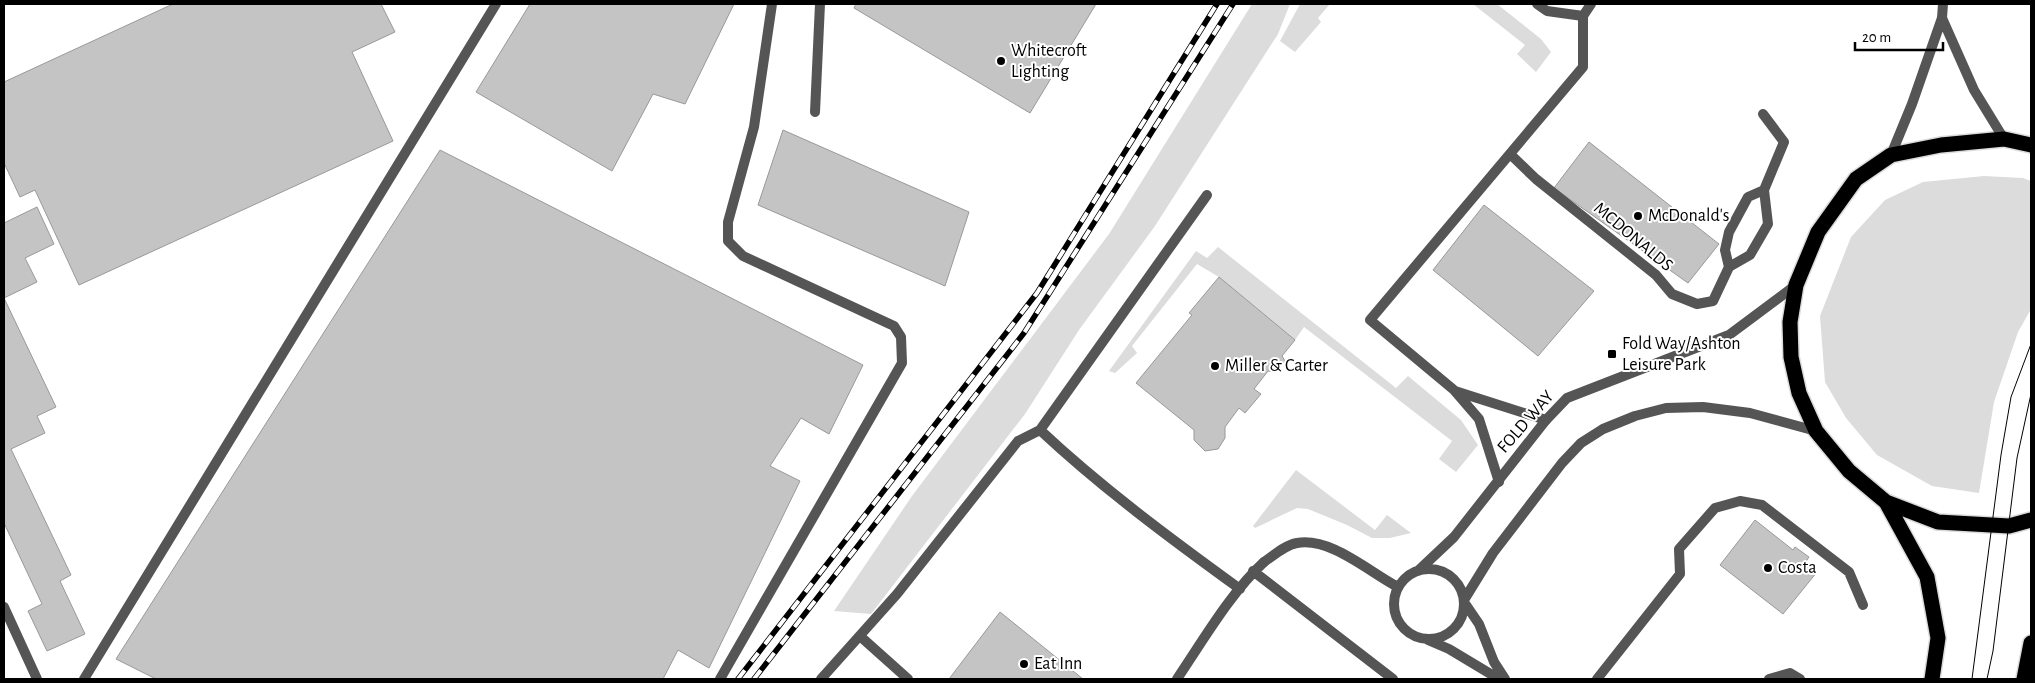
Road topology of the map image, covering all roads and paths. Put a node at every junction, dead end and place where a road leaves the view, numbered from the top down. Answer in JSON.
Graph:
{"nodes":[{"id":1,"x":496,"y":4,"type":"edge"},
{"id":2,"x":772,"y":4,"type":"edge"},
{"id":3,"x":820,"y":4,"type":"edge"},
{"id":4,"x":1537,"y":4,"type":"edge"},
{"id":5,"x":1591,"y":4,"type":"edge"},
{"id":6,"x":1943,"y":4,"type":"edge"},
{"id":7,"x":1583,"y":16,"type":"junction"},
{"id":8,"x":1942,"y":18,"type":"junction"},
{"id":9,"x":815,"y":112,"type":"dead end"},
{"id":10,"x":1763,"y":114,"type":"dead end"},
{"id":11,"x":2004,"y":139,"type":"junction"},
{"id":12,"x":2031,"y":146,"type":"edge"},
{"id":13,"x":1510,"y":154,"type":"junction"},
{"id":14,"x":1891,"y":155,"type":"junction"},
{"id":15,"x":1764,"y":190,"type":"junction"},
{"id":16,"x":1207,"y":195,"type":"dead end"},
{"id":17,"x":1730,"y":267,"type":"junction"},
{"id":18,"x":1796,"y":285,"type":"junction"},
{"id":19,"x":1454,"y":390,"type":"junction"},
{"id":20,"x":1546,"y":420,"type":"junction"},
{"id":21,"x":1040,"y":430,"type":"junction"},
{"id":22,"x":1816,"y":431,"type":"junction"},
{"id":23,"x":1498,"y":482,"type":"junction"},
{"id":24,"x":1886,"y":502,"type":"junction"},
{"id":25,"x":2031,"y":520,"type":"edge"},
{"id":26,"x":1420,"y":570,"type":"junction"},
{"id":27,"x":1254,"y":571,"type":"junction"},
{"id":28,"x":1398,"y":587,"type":"junction"},
{"id":29,"x":1240,"y":589,"type":"junction"},
{"id":30,"x":1464,"y":601,"type":"junction"},
{"id":31,"x":1863,"y":605,"type":"dead end"},
{"id":32,"x":4,"y":607,"type":"edge"},
{"id":33,"x":860,"y":637,"type":"junction"},
{"id":34,"x":1426,"y":639,"type":"junction"},
{"id":35,"x":2031,"y":643,"type":"edge"},
{"id":36,"x":37,"y":679,"type":"edge"},
{"id":37,"x":84,"y":679,"type":"edge"},
{"id":38,"x":720,"y":679,"type":"edge"},
{"id":39,"x":821,"y":679,"type":"edge"},
{"id":40,"x":908,"y":679,"type":"edge"},
{"id":41,"x":1177,"y":679,"type":"edge"},
{"id":42,"x":1393,"y":679,"type":"edge"},
{"id":43,"x":1500,"y":679,"type":"edge"},
{"id":44,"x":1505,"y":679,"type":"edge"},
{"id":45,"x":1597,"y":679,"type":"edge"},
{"id":46,"x":1769,"y":679,"type":"edge"},
{"id":47,"x":1800,"y":679,"type":"edge"},
{"id":48,"x":1932,"y":679,"type":"edge"},
{"id":49,"x":2024,"y":679,"type":"edge"}],
"edges":[{"from":1,"to":37,"type":"street"},
{"from":2,"to":38,"type":"street"},
{"from":3,"to":9,"type":"street"},
{"from":4,"to":7,"type":"street"},
{"from":5,"to":7,"type":"street"},
{"from":6,"to":8,"type":"street"},
{"from":7,"to":13,"type":"street"},
{"from":8,"to":11,"type":"street"},
{"from":8,"to":14,"type":"street"},
{"from":10,"to":15,"type":"street","name":"MCDONALDS"},
{"from":11,"to":12,"type":"highway"},
{"from":11,"to":14,"type":"highway"},
{"from":13,"to":17,"type":"street","name":"MCDONALDS"},
{"from":13,"to":19,"type":"street"},
{"from":14,"to":18,"type":"highway"},
{"from":15,"to":17,"type":"street","name":"MCDONALDS"},
{"from":15,"to":17,"type":"street"},
{"from":16,"to":21,"type":"street"},
{"from":18,"to":20,"type":"street","name":"FOLD WAY"},
{"from":18,"to":22,"type":"highway"},
{"from":19,"to":20,"type":"street"},
{"from":19,"to":23,"type":"street"},
{"from":20,"to":23,"type":"street","name":"FOLD WAY"},
{"from":21,"to":29,"type":"street"},
{"from":21,"to":33,"type":"street"},
{"from":22,"to":24,"type":"highway"},
{"from":22,"to":30,"type":"street"},
{"from":23,"to":26,"type":"street","name":"FOLD WAY"},
{"from":24,"to":25,"type":"highway"},
{"from":24,"to":48,"type":"highway"},
{"from":26,"to":28,"type":"street"},
{"from":26,"to":30,"type":"street"},
{"from":27,"to":28,"type":"street"},
{"from":27,"to":29,"type":"street"},
{"from":27,"to":42,"type":"street"},
{"from":28,"to":34,"type":"street"},
{"from":29,"to":41,"type":"street"},
{"from":30,"to":34,"type":"street"},
{"from":30,"to":44,"type":"street"},
{"from":31,"to":45,"type":"street"},
{"from":32,"to":36,"type":"street"},
{"from":33,"to":39,"type":"street"},
{"from":33,"to":40,"type":"street"},
{"from":34,"to":43,"type":"street"},
{"from":35,"to":49,"type":"highway"},
{"from":46,"to":47,"type":"street"}]}
